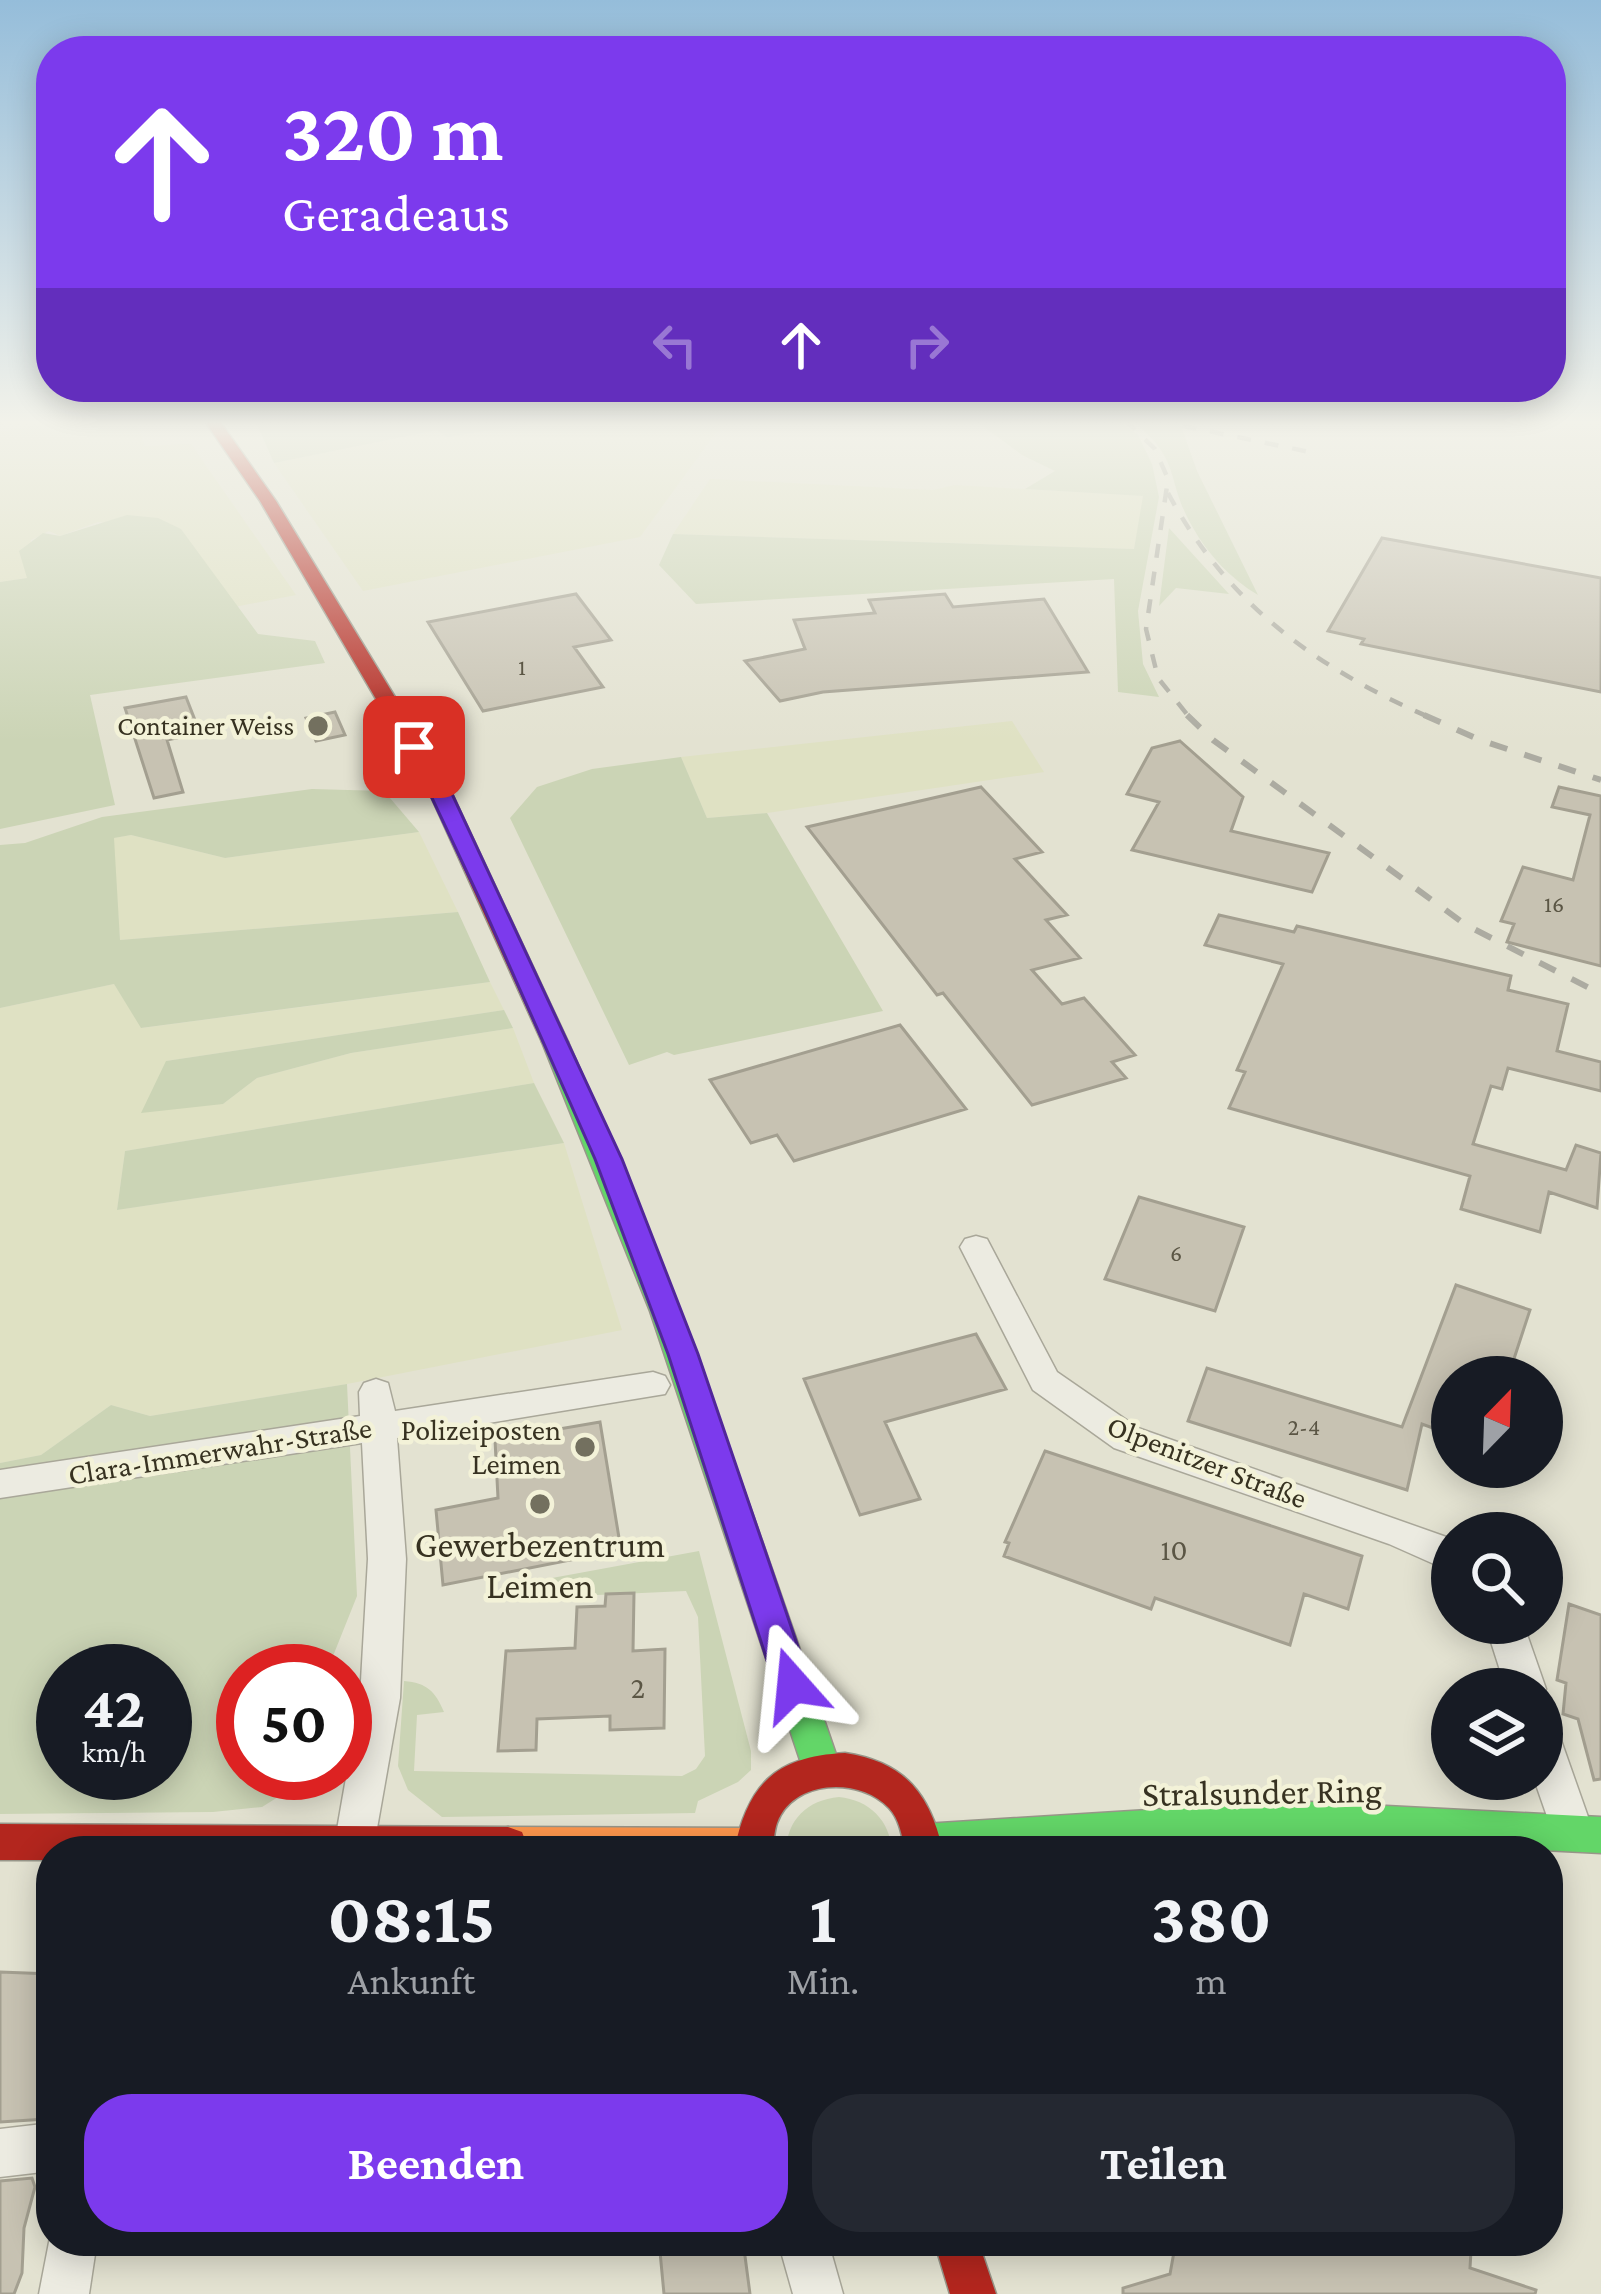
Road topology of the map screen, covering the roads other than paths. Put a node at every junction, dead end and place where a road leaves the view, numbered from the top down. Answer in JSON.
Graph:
{"nodes":[{"id":1,"x":284,"y":527,"type":"edge"},
{"id":2,"x":976,"y":1246,"type":"dead end"},
{"id":3,"x":652,"y":1384,"type":"dead end"},
{"id":4,"x":376,"y":1410,"type":"junction"},
{"id":5,"x":0,"y":1484,"type":"edge"},
{"id":6,"x":1431,"y":1546,"type":"edge"},
{"id":7,"x":822,"y":1769,"type":"junction"},
{"id":8,"x":1563,"y":1784,"type":"edge"},
{"id":9,"x":1586,"y":1833,"type":"edge"},
{"id":10,"x":357,"y":1836,"type":"edge"},
{"id":11,"x":757,"y":1836,"type":"edge"},
{"id":12,"x":920,"y":1836,"type":"edge"},
{"id":13,"x":1068,"y":1836,"type":"edge"},
{"id":14,"x":0,"y":1843,"type":"edge"},
{"id":15,"x":36,"y":1843,"type":"edge"},
{"id":16,"x":36,"y":2149,"type":"edge"},
{"id":17,"x":0,"y":2153,"type":"edge"},
{"id":18,"x":70,"y":2256,"type":"edge"},
{"id":19,"x":807,"y":2256,"type":"edge"},
{"id":20,"x":961,"y":2256,"type":"edge"},
{"id":21,"x":64,"y":2294,"type":"edge"},
{"id":22,"x":818,"y":2294,"type":"edge"},
{"id":23,"x":973,"y":2294,"type":"edge"}],
"edges":[{"from":1,"to":7,"type":"main road"},
{"from":2,"to":6,"type":"street","name":"Olpenitzer Straße"},
{"from":3,"to":4,"type":"street","name":"Clara-Immerwahr-Straße"},
{"from":4,"to":5,"type":"street","name":"Clara-Immerwahr-Straße"},
{"from":4,"to":10,"type":"street"},
{"from":7,"to":11,"type":"main road"},
{"from":7,"to":12,"type":"main road"},
{"from":8,"to":9,"type":"street"},
{"from":9,"to":13,"type":"main road","name":"Stralsunder Ring"},
{"from":14,"to":15,"type":"main road"},
{"from":16,"to":17,"type":"street"},
{"from":18,"to":21,"type":"street"},
{"from":19,"to":22,"type":"street"},
{"from":20,"to":23,"type":"main road"}]}
